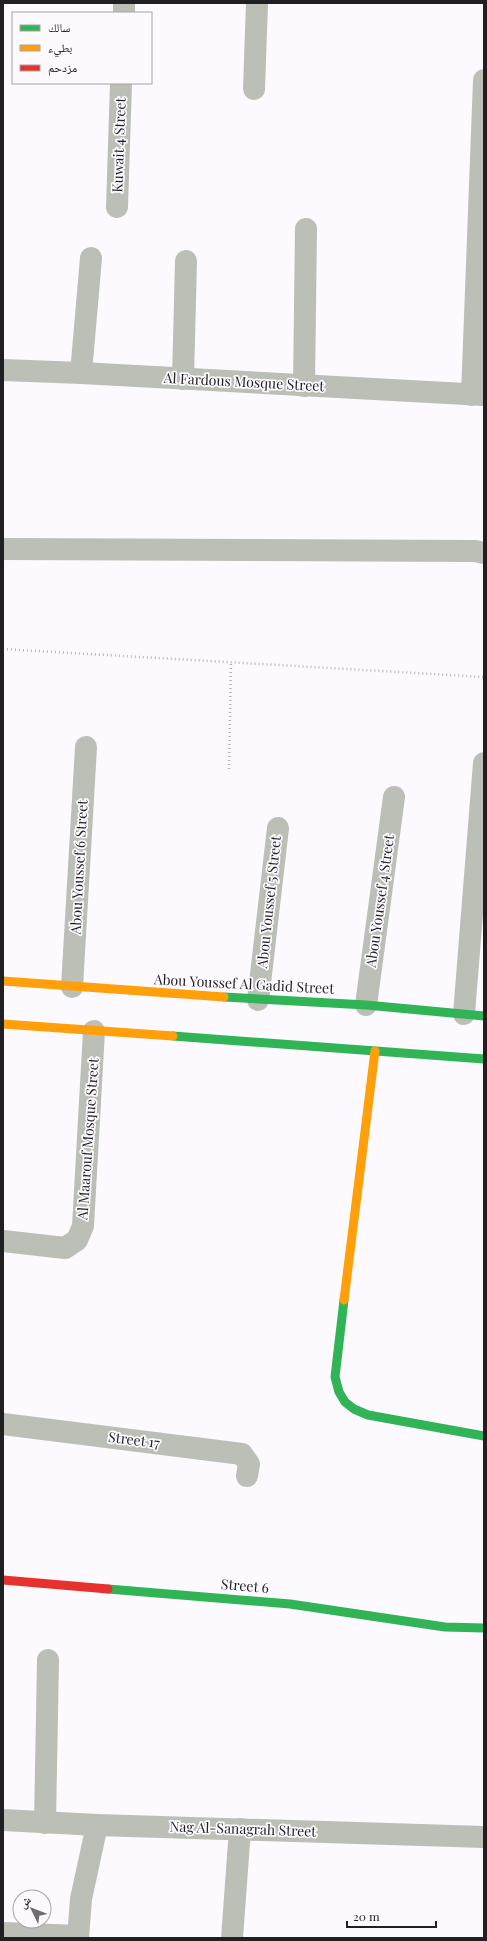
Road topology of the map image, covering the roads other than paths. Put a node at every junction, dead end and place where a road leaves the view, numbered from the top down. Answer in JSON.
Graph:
{"nodes":[{"id":1,"x":257,"y":3,"type":"edge"},
{"id":2,"x":484,"y":80,"type":"edge"},
{"id":3,"x":121,"y":84,"type":"edge"},
{"id":4,"x":254,"y":89,"type":"dead end"},
{"id":5,"x":116,"y":207,"type":"dead end"},
{"id":6,"x":306,"y":229,"type":"dead end"},
{"id":7,"x":91,"y":258,"type":"dead end"},
{"id":8,"x":186,"y":261,"type":"dead end"},
{"id":9,"x":3,"y":370,"type":"edge"},
{"id":10,"x":81,"y":373,"type":"junction"},
{"id":11,"x":183,"y":379,"type":"junction"},
{"id":12,"x":304,"y":386,"type":"junction"},
{"id":13,"x":478,"y":395,"type":"edge"},
{"id":14,"x":3,"y":549,"type":"edge"},
{"id":15,"x":484,"y":553,"type":"edge"},
{"id":16,"x":86,"y":747,"type":"dead end"},
{"id":17,"x":484,"y":763,"type":"edge"},
{"id":18,"x":394,"y":797,"type":"dead end"},
{"id":19,"x":278,"y":828,"type":"dead end"},
{"id":20,"x":480,"y":865,"type":"edge"},
{"id":21,"x":3,"y":981,"type":"edge"},
{"id":22,"x":72,"y":987,"type":"junction"},
{"id":23,"x":258,"y":1000,"type":"junction"},
{"id":24,"x":366,"y":1005,"type":"junction"},
{"id":25,"x":474,"y":1015,"type":"edge"},
{"id":26,"x":3,"y":1024,"type":"edge"},
{"id":27,"x":94,"y":1031,"type":"junction"},
{"id":28,"x":375,"y":1051,"type":"junction"},
{"id":29,"x":484,"y":1059,"type":"edge"},
{"id":30,"x":3,"y":1241,"type":"edge"},
{"id":31,"x":3,"y":1424,"type":"edge"},
{"id":32,"x":484,"y":1436,"type":"edge"},
{"id":33,"x":247,"y":1476,"type":"dead end"},
{"id":34,"x":3,"y":1580,"type":"edge"},
{"id":35,"x":484,"y":1628,"type":"edge"},
{"id":36,"x":48,"y":1660,"type":"dead end"},
{"id":37,"x":3,"y":1820,"type":"edge"},
{"id":38,"x":45,"y":1823,"type":"junction"},
{"id":39,"x":97,"y":1825,"type":"junction"},
{"id":40,"x":240,"y":1829,"type":"junction"},
{"id":41,"x":484,"y":1836,"type":"edge"},
{"id":42,"x":3,"y":1933,"type":"edge"},
{"id":43,"x":78,"y":1937,"type":"edge"},
{"id":44,"x":232,"y":1938,"type":"edge"}],
"edges":[{"from":1,"to":4,"type":"street"},
{"from":2,"to":13,"type":"street"},
{"from":3,"to":5,"type":"street","name":"Kuwait 4 Street"},
{"from":6,"to":12,"type":"street"},
{"from":7,"to":10,"type":"street"},
{"from":8,"to":11,"type":"street"},
{"from":9,"to":10,"type":"street","name":"Al Fardous Mosque Street"},
{"from":10,"to":11,"type":"street","name":"Al Fardous Mosque Street"},
{"from":11,"to":12,"type":"street","name":"Al Fardous Mosque Street"},
{"from":12,"to":13,"type":"street","name":"Al Fardous Mosque Street"},
{"from":14,"to":15,"type":"street"},
{"from":16,"to":22,"type":"street","name":"Abou Youssef 6 Street"},
{"from":17,"to":20,"type":"street"},
{"from":18,"to":24,"type":"street","name":"Abou Youssef 4 Street"},
{"from":19,"to":23,"type":"street","name":"Abou Youssef 5 Street"},
{"from":20,"to":25,"type":"street"},
{"from":21,"to":22,"type":"street","name":"Abou Youssef Al Gadid Street"},
{"from":22,"to":23,"type":"street","name":"Abou Youssef Al Gadid Street"},
{"from":23,"to":24,"type":"street","name":"Abou Youssef Al Gadid Street"},
{"from":24,"to":25,"type":"street","name":"Abou Youssef Al Gadid Street"},
{"from":26,"to":27,"type":"street"},
{"from":27,"to":28,"type":"street"},
{"from":27,"to":30,"type":"street","name":"Al Maarouf Mosque Street"},
{"from":28,"to":29,"type":"street"},
{"from":28,"to":32,"type":"street"},
{"from":31,"to":33,"type":"street","name":"Street 17"},
{"from":34,"to":35,"type":"street","name":"Street 6"},
{"from":36,"to":38,"type":"street"},
{"from":37,"to":38,"type":"street","name":"Nag Al-Sanagrah Street"},
{"from":38,"to":39,"type":"street","name":"Nag Al-Sanagrah Street"},
{"from":39,"to":40,"type":"street","name":"Nag Al-Sanagrah Street"},
{"from":39,"to":43,"type":"street"},
{"from":40,"to":41,"type":"street","name":"Nag Al-Sanagrah Street"},
{"from":40,"to":44,"type":"street"},
{"from":42,"to":43,"type":"street"}]}
